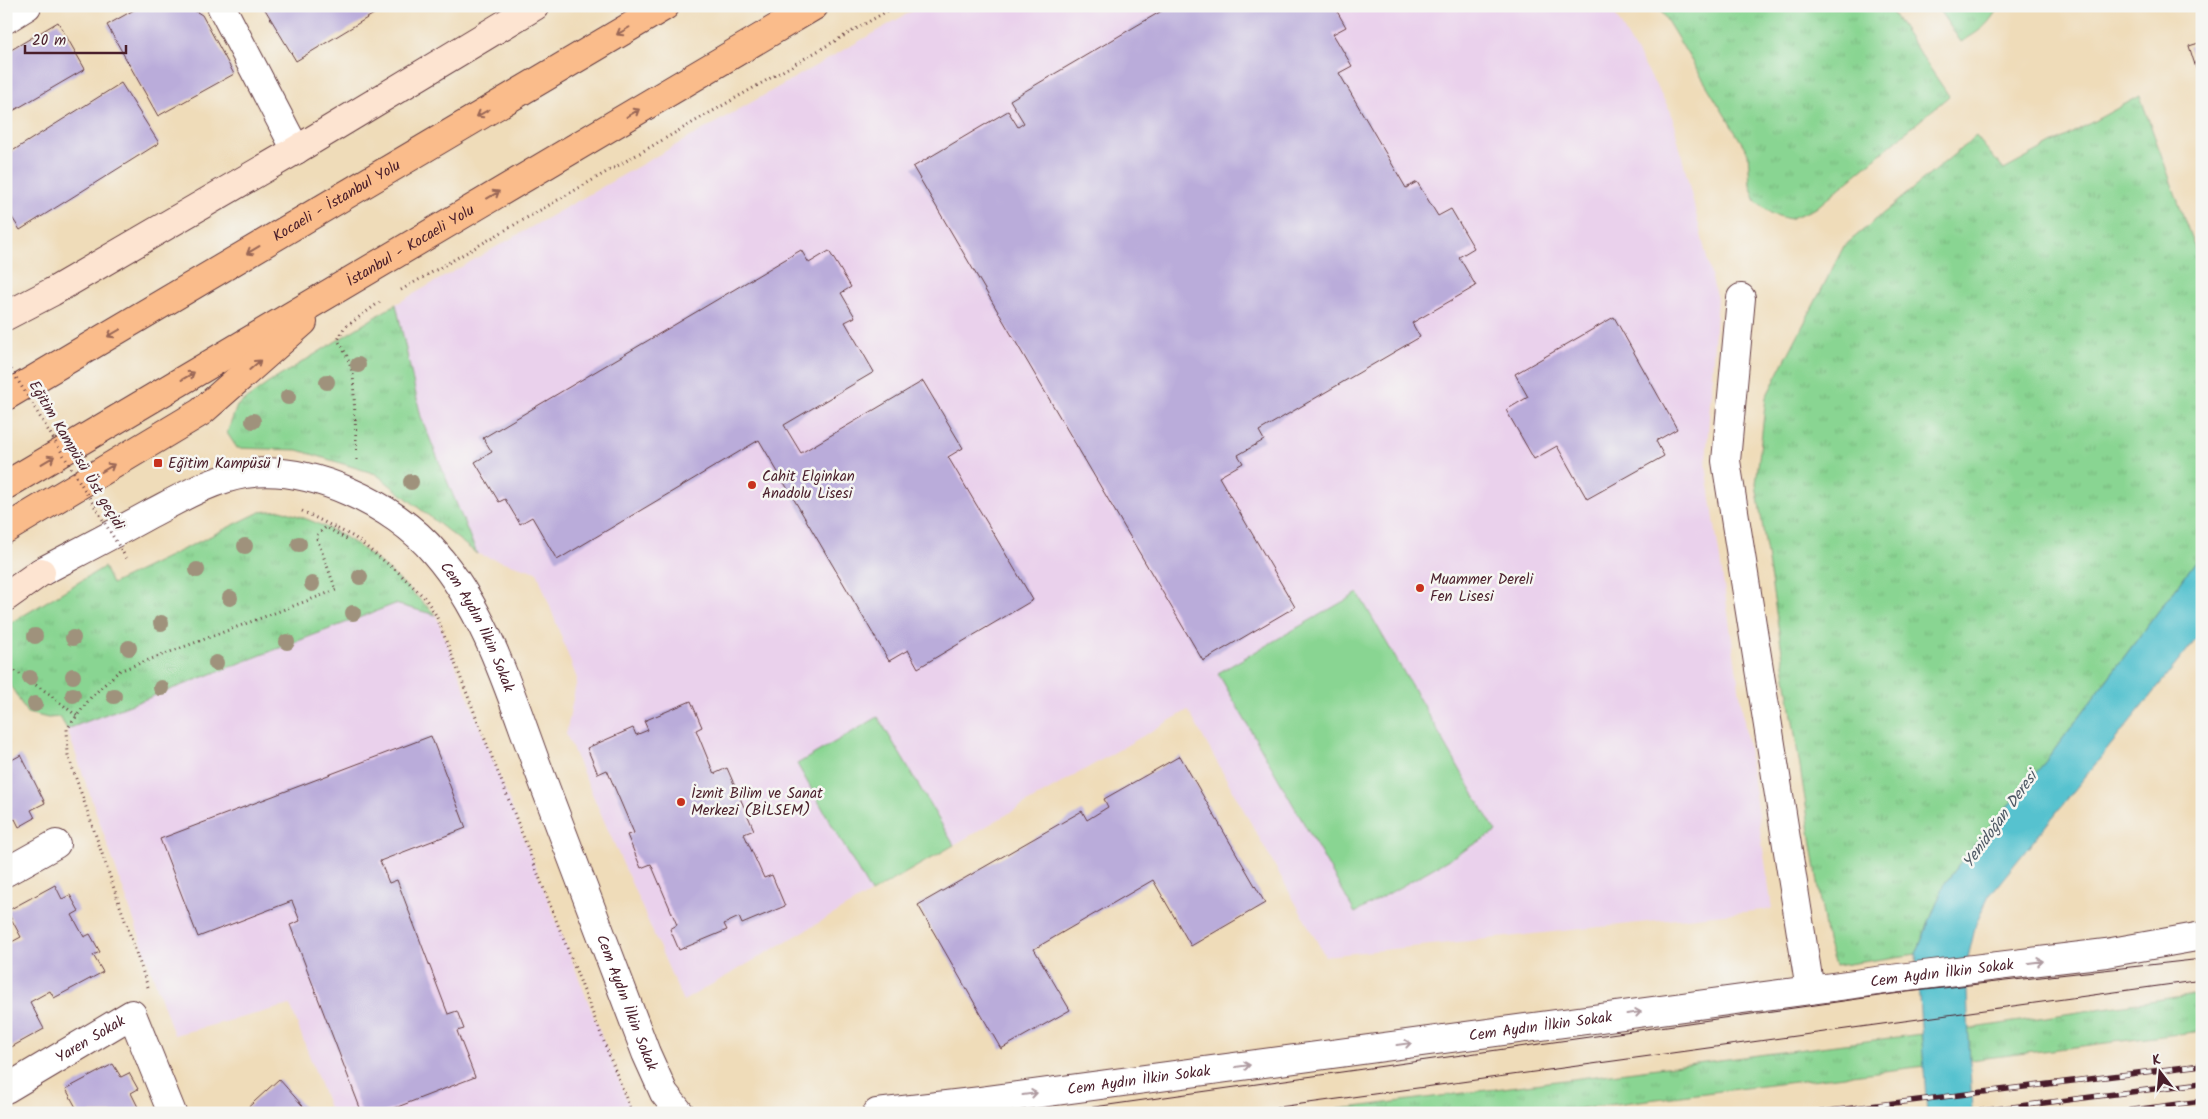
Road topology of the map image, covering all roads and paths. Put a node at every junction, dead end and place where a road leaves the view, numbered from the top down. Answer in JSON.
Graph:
{"nodes":[{"id":1,"x":27,"y":6,"type":"edge"},
{"id":2,"x":221,"y":6,"type":"edge"},
{"id":3,"x":534,"y":6,"type":"edge"},
{"id":4,"x":665,"y":6,"type":"edge"},
{"id":5,"x":814,"y":6,"type":"edge"},
{"id":6,"x":896,"y":6,"type":"edge"},
{"id":7,"x":6,"y":19,"type":"edge"},
{"id":8,"x":296,"y":150,"type":"junction"},
{"id":9,"x":355,"y":276,"type":"junction"},
{"id":10,"x":398,"y":292,"type":"dead end"},
{"id":11,"x":389,"y":297,"type":"dead end"},
{"id":12,"x":1741,"y":298,"type":"dead end"},
{"id":13,"x":6,"y":316,"type":"edge"},
{"id":14,"x":6,"y":361,"type":"edge"},
{"id":15,"x":6,"y":396,"type":"edge"},
{"id":16,"x":358,"y":468,"type":"dead end"},
{"id":17,"x":6,"y":485,"type":"edge"},
{"id":18,"x":297,"y":509,"type":"dead end"},
{"id":19,"x":6,"y":529,"type":"edge"},
{"id":20,"x":350,"y":541,"type":"dead end"},
{"id":21,"x":125,"y":548,"type":"dead end"},
{"id":22,"x":116,"y":552,"type":"dead end"},
{"id":23,"x":128,"y":561,"type":"dead end"},
{"id":24,"x":41,"y":572,"type":"junction"},
{"id":25,"x":6,"y":583,"type":"edge"},
{"id":26,"x":6,"y":597,"type":"edge"},
{"id":27,"x":6,"y":668,"type":"edge"},
{"id":28,"x":77,"y":716,"type":"junction"},
{"id":29,"x":56,"y":844,"type":"dead end"},
{"id":30,"x":6,"y":872,"type":"edge"},
{"id":31,"x":2202,"y":936,"type":"edge"},
{"id":32,"x":149,"y":990,"type":"dead end"},
{"id":33,"x":1810,"y":990,"type":"junction"},
{"id":34,"x":6,"y":1089,"type":"edge"},
{"id":35,"x":672,"y":1103,"type":"edge"},
{"id":36,"x":172,"y":1113,"type":"edge"},
{"id":37,"x":632,"y":1113,"type":"edge"},
{"id":38,"x":877,"y":1113,"type":"edge"}],
"edges":[{"from":1,"to":7,"type":"street"},
{"from":2,"to":8,"type":"street"},
{"from":3,"to":8,"type":"main road"},
{"from":4,"to":15,"type":"highway","name":"Kocaeli - İstanbul Yolu","one_way":true},
{"from":9,"to":5,"type":"highway","name":"İstanbul - Kocaeli Yolu","one_way":true},
{"from":6,"to":10,"type":"path"},
{"from":8,"to":13,"type":"main road"},
{"from":17,"to":9,"type":"highway","name":"İstanbul - Kocaeli Yolu","one_way":true},
{"from":19,"to":9,"type":"highway","one_way":true},
{"from":11,"to":16,"type":"path"},
{"from":12,"to":33,"type":"street"},
{"from":14,"to":23,"type":"path","name":"Eğitim Kampüsü Üst geçidi","bridge":true},
{"from":18,"to":37,"type":"path"},
{"from":20,"to":28,"type":"path"},
{"from":21,"to":22,"type":"path"},
{"from":24,"to":25,"type":"main road"},
{"from":24,"to":26,"type":"main road"},
{"from":24,"to":35,"type":"street","name":"Cem Aydın İlkin Sokak"},
{"from":27,"to":28,"type":"path"},
{"from":28,"to":32,"type":"path"},
{"from":29,"to":30,"type":"street"},
{"from":33,"to":31,"type":"street","name":"Cem Aydın İlkin Sokak","one_way":true},
{"from":38,"to":33,"type":"street","name":"Cem Aydın İlkin Sokak","one_way":true},
{"from":34,"to":36,"type":"street","name":"Yaren Sokak"}]}
